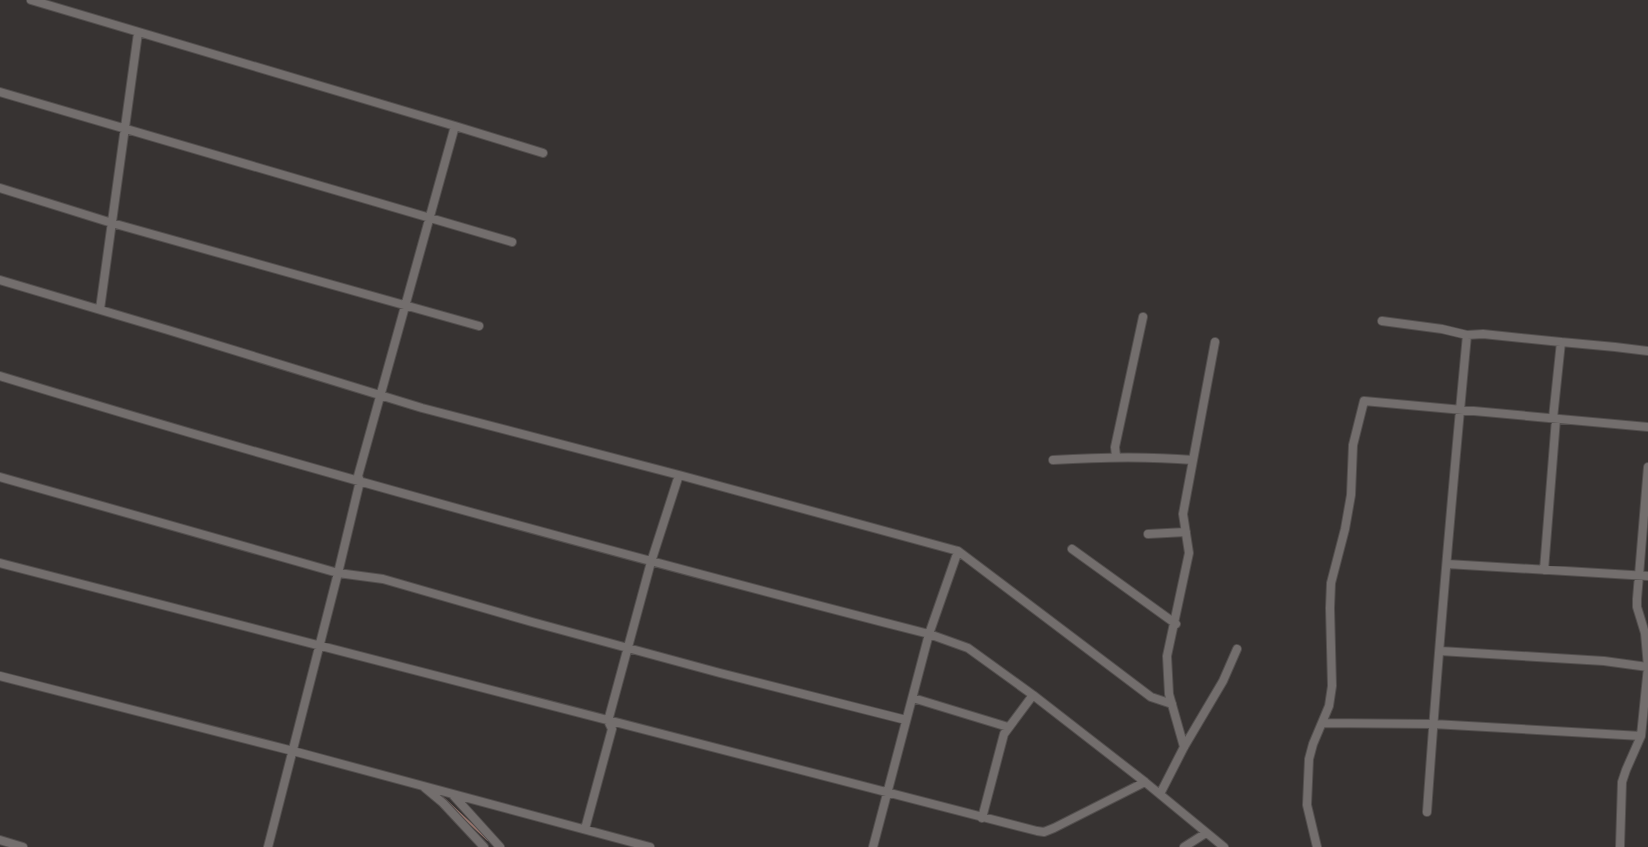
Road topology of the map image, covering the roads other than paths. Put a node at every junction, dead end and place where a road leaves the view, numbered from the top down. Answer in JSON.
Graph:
{"nodes":[{"id":1,"x":31,"y":0,"type":"edge"},
{"id":2,"x":138,"y":33,"type":"junction"},
{"id":3,"x":0,"y":92,"type":"edge"},
{"id":4,"x":455,"y":126,"type":"junction"},
{"id":5,"x":125,"y":128,"type":"junction"},
{"id":6,"x":543,"y":153,"type":"dead end"},
{"id":7,"x":0,"y":188,"type":"edge"},
{"id":8,"x":429,"y":217,"type":"junction"},
{"id":9,"x":112,"y":222,"type":"junction"},
{"id":10,"x":512,"y":242,"type":"dead end"},
{"id":11,"x":0,"y":280,"type":"edge"},
{"id":12,"x":404,"y":304,"type":"junction"},
{"id":13,"x":100,"y":309,"type":"junction"},
{"id":14,"x":1143,"y":318,"type":"dead end"},
{"id":15,"x":1382,"y":322,"type":"dead end"},
{"id":16,"x":479,"y":326,"type":"dead end"},
{"id":17,"x":1467,"y":335,"type":"junction"},
{"id":18,"x":1215,"y":342,"type":"dead end"},
{"id":19,"x":1561,"y":342,"type":"junction"},
{"id":20,"x":1648,"y":351,"type":"edge"},
{"id":21,"x":0,"y":376,"type":"edge"},
{"id":22,"x":382,"y":396,"type":"junction"},
{"id":23,"x":1460,"y":409,"type":"junction"},
{"id":24,"x":1554,"y":419,"type":"junction"},
{"id":25,"x":1648,"y":427,"type":"edge"},
{"id":26,"x":1116,"y":456,"type":"junction"},
{"id":27,"x":1054,"y":460,"type":"dead end"},
{"id":28,"x":1193,"y":460,"type":"junction"},
{"id":29,"x":1648,"y":467,"type":"edge"},
{"id":30,"x":679,"y":475,"type":"junction"},
{"id":31,"x":0,"y":476,"type":"edge"},
{"id":32,"x":360,"y":481,"type":"junction"},
{"id":33,"x":1186,"y":532,"type":"junction"},
{"id":34,"x":1148,"y":534,"type":"dead end"},
{"id":35,"x":1072,"y":549,"type":"dead end"},
{"id":36,"x":958,"y":551,"type":"junction"},
{"id":37,"x":651,"y":562,"type":"junction"},
{"id":38,"x":0,"y":563,"type":"edge"},
{"id":39,"x":1448,"y":564,"type":"junction"},
{"id":40,"x":1544,"y":570,"type":"junction"},
{"id":41,"x":338,"y":573,"type":"junction"},
{"id":42,"x":1639,"y":576,"type":"junction"},
{"id":43,"x":1648,"y":576,"type":"edge"},
{"id":44,"x":1176,"y":624,"type":"junction"},
{"id":45,"x":929,"y":634,"type":"junction"},
{"id":46,"x":320,"y":646,"type":"junction"},
{"id":47,"x":628,"y":648,"type":"junction"},
{"id":48,"x":1236,"y":649,"type":"dead end"},
{"id":49,"x":1440,"y":651,"type":"junction"},
{"id":50,"x":1648,"y":667,"type":"edge"},
{"id":51,"x":0,"y":676,"type":"edge"},
{"id":52,"x":1033,"y":695,"type":"junction"},
{"id":53,"x":913,"y":698,"type":"junction"},
{"id":54,"x":1172,"y":704,"type":"junction"},
{"id":55,"x":906,"y":720,"type":"junction"},
{"id":56,"x":608,"y":721,"type":"junction"},
{"id":57,"x":1322,"y":723,"type":"junction"},
{"id":58,"x":1433,"y":724,"type":"junction"},
{"id":59,"x":1008,"y":726,"type":"junction"},
{"id":60,"x":1641,"y":736,"type":"junction"},
{"id":61,"x":1184,"y":747,"type":"junction"},
{"id":62,"x":293,"y":751,"type":"junction"},
{"id":63,"x":1145,"y":782,"type":"junction"},
{"id":64,"x":423,"y":786,"type":"junction"},
{"id":65,"x":888,"y":793,"type":"junction"},
{"id":66,"x":452,"y":794,"type":"junction"},
{"id":67,"x":1160,"y":794,"type":"junction"},
{"id":68,"x":1427,"y":812,"type":"dead end"},
{"id":69,"x":982,"y":818,"type":"junction"},
{"id":70,"x":585,"y":829,"type":"junction"},
{"id":71,"x":1206,"y":833,"type":"junction"},
{"id":72,"x":0,"y":840,"type":"edge"},
{"id":73,"x":23,"y":847,"type":"edge"},
{"id":74,"x":268,"y":847,"type":"edge"},
{"id":75,"x":484,"y":847,"type":"edge"},
{"id":76,"x":500,"y":847,"type":"edge"},
{"id":77,"x":650,"y":847,"type":"edge"},
{"id":78,"x":873,"y":847,"type":"edge"},
{"id":79,"x":1184,"y":847,"type":"edge"},
{"id":80,"x":1224,"y":847,"type":"edge"},
{"id":81,"x":1317,"y":847,"type":"edge"},
{"id":82,"x":1620,"y":847,"type":"edge"}],
"edges":[{"from":1,"to":2,"type":"street"},
{"from":2,"to":4,"type":"street"},
{"from":2,"to":5,"type":"street"},
{"from":3,"to":5,"type":"street"},
{"from":4,"to":6,"type":"street"},
{"from":4,"to":8,"type":"street"},
{"from":5,"to":8,"type":"street"},
{"from":5,"to":9,"type":"street"},
{"from":7,"to":9,"type":"street"},
{"from":8,"to":10,"type":"street"},
{"from":8,"to":12,"type":"street"},
{"from":9,"to":12,"type":"street"},
{"from":9,"to":13,"type":"street"},
{"from":11,"to":13,"type":"street"},
{"from":12,"to":16,"type":"street"},
{"from":12,"to":22,"type":"street"},
{"from":13,"to":22,"type":"street"},
{"from":14,"to":26,"type":"street"},
{"from":15,"to":17,"type":"street"},
{"from":17,"to":19,"type":"street"},
{"from":17,"to":23,"type":"street"},
{"from":18,"to":28,"type":"street"},
{"from":19,"to":20,"type":"street"},
{"from":19,"to":24,"type":"street"},
{"from":21,"to":32,"type":"street"},
{"from":22,"to":30,"type":"street"},
{"from":22,"to":32,"type":"street"},
{"from":23,"to":24,"type":"street"},
{"from":23,"to":39,"type":"street"},
{"from":23,"to":57,"type":"street"},
{"from":24,"to":25,"type":"street"},
{"from":24,"to":40,"type":"street"},
{"from":26,"to":27,"type":"street"},
{"from":26,"to":28,"type":"street"},
{"from":28,"to":33,"type":"street"},
{"from":29,"to":42,"type":"street"},
{"from":30,"to":36,"type":"street"},
{"from":30,"to":37,"type":"street"},
{"from":31,"to":41,"type":"street"},
{"from":32,"to":37,"type":"street"},
{"from":32,"to":41,"type":"street"},
{"from":33,"to":34,"type":"street"},
{"from":33,"to":44,"type":"street"},
{"from":35,"to":44,"type":"street"},
{"from":36,"to":45,"type":"street"},
{"from":36,"to":54,"type":"street"},
{"from":37,"to":45,"type":"street"},
{"from":37,"to":47,"type":"street"},
{"from":38,"to":46,"type":"street"},
{"from":39,"to":40,"type":"street"},
{"from":39,"to":49,"type":"street"},
{"from":40,"to":42,"type":"street"},
{"from":41,"to":46,"type":"street"},
{"from":41,"to":47,"type":"street"},
{"from":42,"to":43,"type":"street"},
{"from":42,"to":50,"type":"street"},
{"from":44,"to":54,"type":"street"},
{"from":45,"to":52,"type":"street"},
{"from":45,"to":53,"type":"street"},
{"from":46,"to":56,"type":"street"},
{"from":46,"to":62,"type":"street"},
{"from":47,"to":55,"type":"street"},
{"from":47,"to":56,"type":"street"},
{"from":48,"to":61,"type":"street"},
{"from":49,"to":50,"type":"street"},
{"from":49,"to":58,"type":"street"},
{"from":50,"to":60,"type":"street"},
{"from":51,"to":62,"type":"street"},
{"from":52,"to":59,"type":"street"},
{"from":52,"to":63,"type":"street"},
{"from":53,"to":55,"type":"street"},
{"from":53,"to":59,"type":"street"},
{"from":54,"to":61,"type":"street"},
{"from":55,"to":65,"type":"street"},
{"from":56,"to":65,"type":"street"},
{"from":56,"to":70,"type":"street"},
{"from":57,"to":58,"type":"street"},
{"from":57,"to":81,"type":"street"},
{"from":58,"to":60,"type":"street"},
{"from":58,"to":68,"type":"street"},
{"from":59,"to":69,"type":"street"},
{"from":60,"to":82,"type":"street"},
{"from":61,"to":67,"type":"street"},
{"from":62,"to":64,"type":"street"},
{"from":62,"to":74,"type":"street"},
{"from":63,"to":67,"type":"street"},
{"from":63,"to":69,"type":"street"},
{"from":64,"to":66,"type":"street"},
{"from":64,"to":75,"type":"street"},
{"from":65,"to":69,"type":"street"},
{"from":65,"to":78,"type":"street"},
{"from":66,"to":70,"type":"street"},
{"from":66,"to":76,"type":"street"},
{"from":67,"to":71,"type":"street"},
{"from":70,"to":77,"type":"street"},
{"from":71,"to":79,"type":"street"},
{"from":71,"to":80,"type":"street"},
{"from":72,"to":73,"type":"street"}]}
